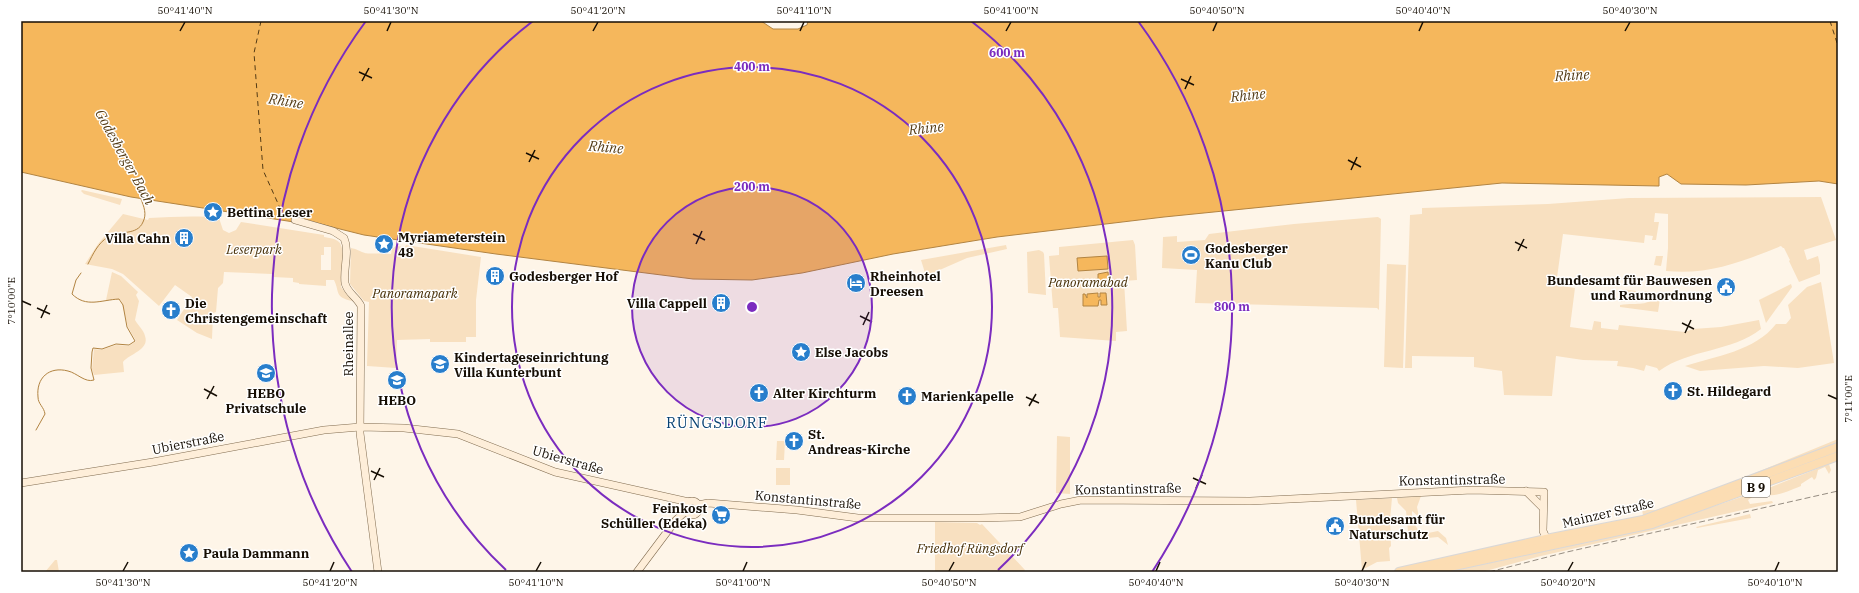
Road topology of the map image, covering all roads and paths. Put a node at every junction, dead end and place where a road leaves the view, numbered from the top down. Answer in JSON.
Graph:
{"nodes":[{"id":1,"x":295,"y":220,"type":"dead end"},
{"id":2,"x":360,"y":412,"type":"junction"},
{"id":3,"x":360,"y":427,"type":"junction"},
{"id":4,"x":348,"y":428,"type":"junction"},
{"id":5,"x":1838,"y":447,"type":"edge"},
{"id":6,"x":1838,"y":456,"type":"edge"},
{"id":7,"x":21,"y":483,"type":"edge"},
{"id":8,"x":1525,"y":491,"type":"junction"},
{"id":9,"x":687,"y":506,"type":"junction"},
{"id":10,"x":699,"y":507,"type":"junction"},
{"id":11,"x":1542,"y":507,"type":"junction"},
{"id":12,"x":1543,"y":538,"type":"junction"},
{"id":13,"x":1555,"y":546,"type":"junction"},
{"id":14,"x":1533,"y":550,"type":"junction"},
{"id":15,"x":378,"y":572,"type":"edge"},
{"id":16,"x":637,"y":572,"type":"edge"},
{"id":17,"x":1400,"y":572,"type":"edge"},
{"id":18,"x":1426,"y":572,"type":"edge"}],
"edges":[{"from":1,"to":2,"type":"main road","name":"Rheinallee"},
{"from":2,"to":3,"type":"main road","name":"Rheinallee"},
{"from":2,"to":4,"type":"main road"},
{"from":3,"to":4,"type":"main road","name":"Ubierstraße"},
{"from":3,"to":9,"type":"main road","name":"Ubierstraße"},
{"from":3,"to":15,"type":"main road","name":"Rheinallee"},
{"from":4,"to":7,"type":"main road","name":"Ubierstraße"},
{"from":5,"to":12,"type":"main road","name":"Mainzer Straße","number":"B 9"},
{"from":6,"to":13,"type":"main road","name":"Mainzer Straße","number":"B 9"},
{"from":8,"to":10,"type":"main road","name":"Konstantinstraße"},
{"from":8,"to":11,"type":"main road"},
{"from":8,"to":11,"type":"main road","name":"Konstantinstraße"},
{"from":9,"to":10,"type":"main road"},
{"from":9,"to":10,"type":"main road","name":"Konstantinstraße"},
{"from":9,"to":16,"type":"main road"},
{"from":11,"to":12,"type":"main road"},
{"from":12,"to":13,"type":"main road"},
{"from":12,"to":14,"type":"main road"},
{"from":12,"to":17,"type":"main road","name":"Mainzer Straße","number":"B 9"},
{"from":13,"to":14,"type":"main road","name":"Mainzer Straße","number":"B 9"},
{"from":14,"to":18,"type":"main road","name":"Mainzer Straße","number":"B 9"}]}
